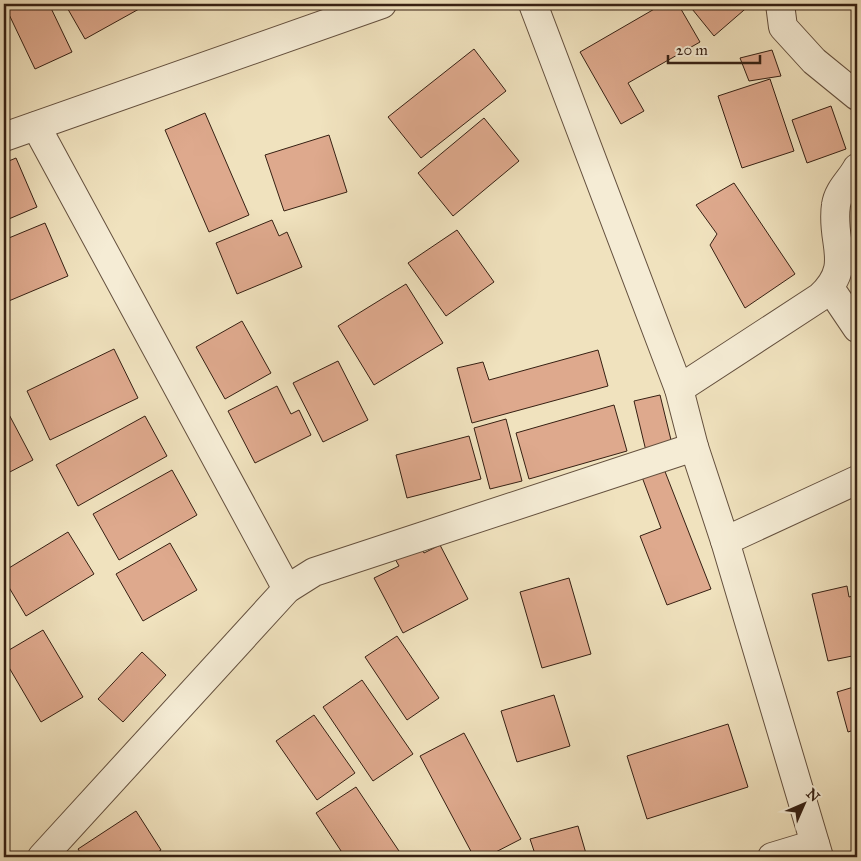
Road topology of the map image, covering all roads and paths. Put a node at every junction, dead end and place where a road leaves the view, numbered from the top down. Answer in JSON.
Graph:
{"nodes":[{"id":1,"x":382,"y":4,"type":"edge"},
{"id":2,"x":533,"y":4,"type":"edge"},
{"id":3,"x":780,"y":4,"type":"edge"},
{"id":4,"x":857,"y":96,"type":"edge"},
{"id":5,"x":36,"y":126,"type":"junction"},
{"id":6,"x":4,"y":137,"type":"edge"},
{"id":7,"x":857,"y":168,"type":"edge"},
{"id":8,"x":830,"y":288,"type":"junction"},
{"id":9,"x":857,"y":328,"type":"edge"},
{"id":10,"x":679,"y":389,"type":"junction"},
{"id":11,"x":694,"y":447,"type":"junction"},
{"id":12,"x":857,"y":480,"type":"edge"},
{"id":13,"x":725,"y":541,"type":"junction"},
{"id":14,"x":287,"y":588,"type":"junction"},
{"id":15,"x":817,"y":850,"type":"edge"},
{"id":16,"x":42,"y":857,"type":"edge"},
{"id":17,"x":772,"y":857,"type":"edge"}],
"edges":[{"from":1,"to":5,"type":"street"},
{"from":2,"to":10,"type":"street"},
{"from":3,"to":4,"type":"street"},
{"from":5,"to":6,"type":"street"},
{"from":5,"to":14,"type":"street"},
{"from":7,"to":8,"type":"street"},
{"from":8,"to":9,"type":"street"},
{"from":8,"to":10,"type":"street"},
{"from":10,"to":11,"type":"street"},
{"from":11,"to":13,"type":"street"},
{"from":11,"to":14,"type":"street"},
{"from":12,"to":13,"type":"street"},
{"from":13,"to":15,"type":"street"},
{"from":14,"to":16,"type":"street"},
{"from":15,"to":17,"type":"street"}]}
